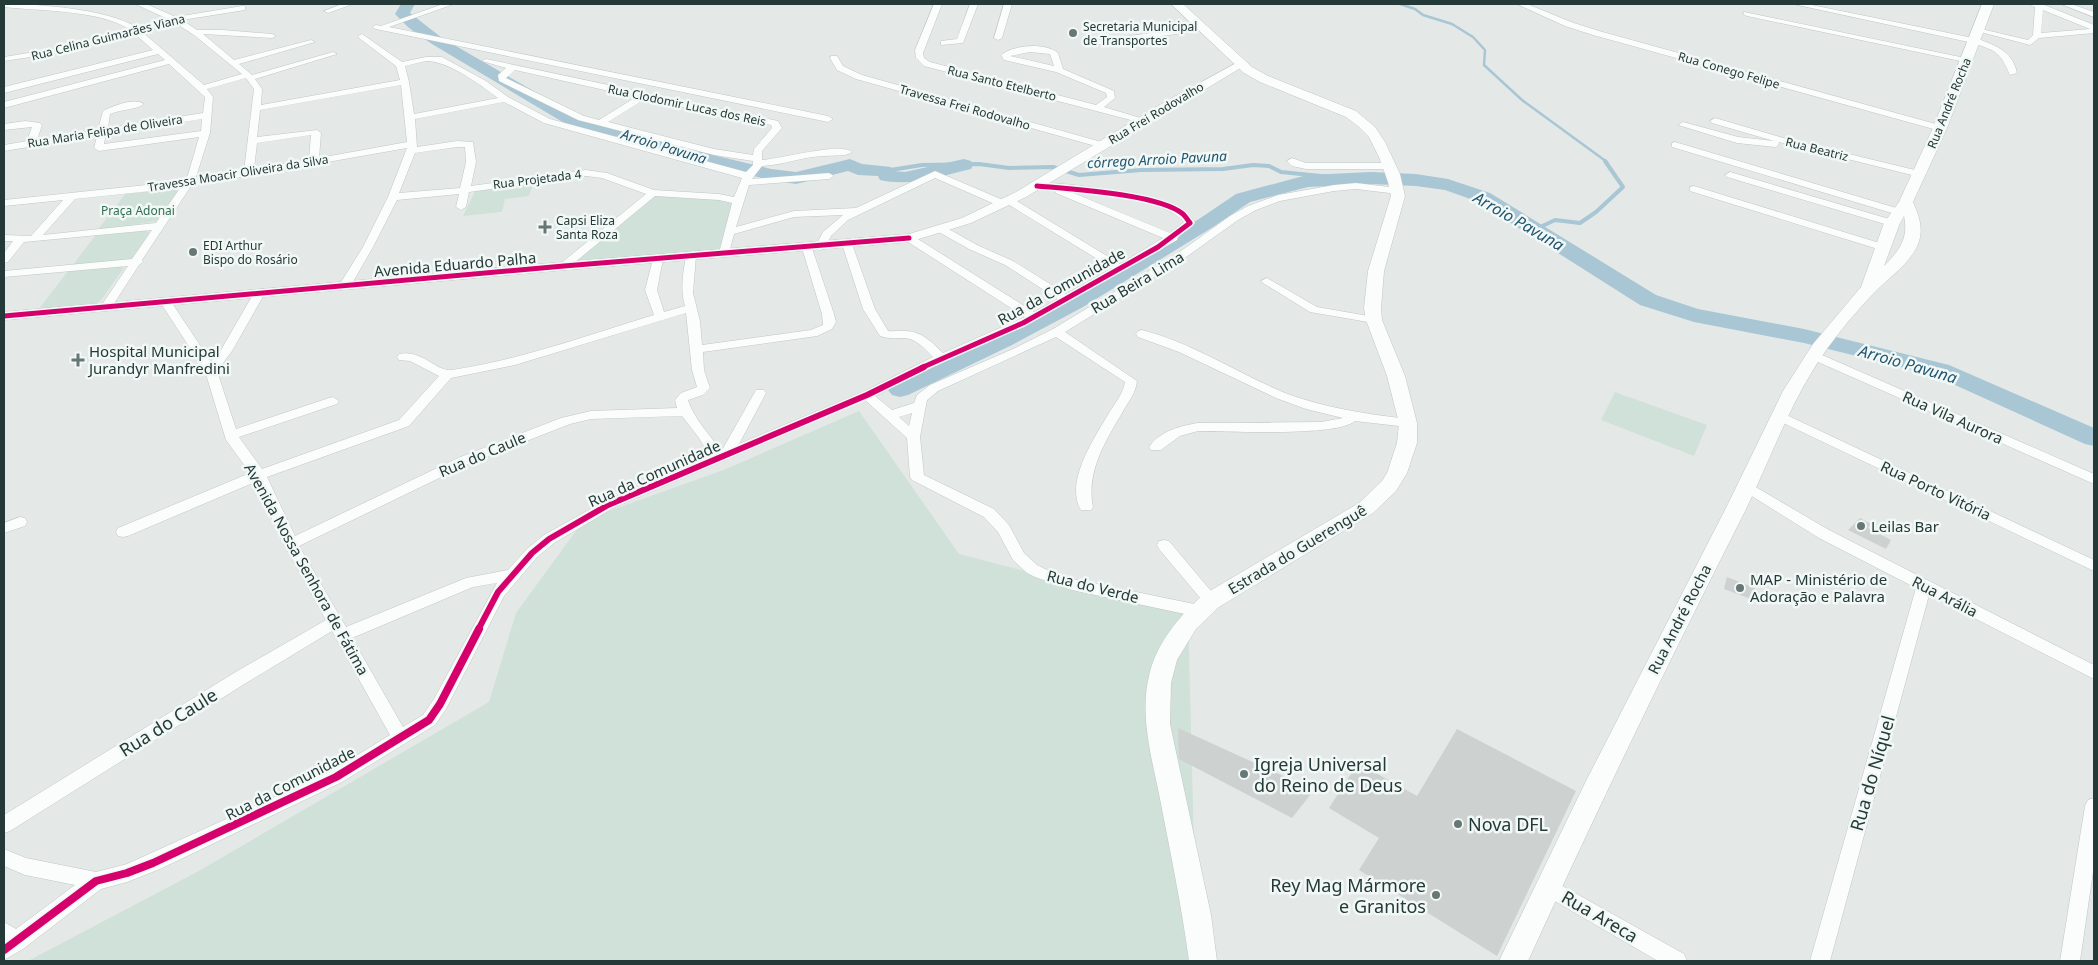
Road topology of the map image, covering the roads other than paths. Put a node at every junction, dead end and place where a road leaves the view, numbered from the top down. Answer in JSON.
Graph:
{"nodes":[{"id":1,"x":139,"y":4,"type":"edge"},
{"id":2,"x":349,"y":4,"type":"edge"},
{"id":3,"x":450,"y":4,"type":"edge"},
{"id":4,"x":938,"y":4,"type":"edge"},
{"id":5,"x":974,"y":4,"type":"edge"},
{"id":6,"x":1008,"y":4,"type":"edge"},
{"id":7,"x":1177,"y":4,"type":"edge"},
{"id":8,"x":1521,"y":4,"type":"edge"},
{"id":9,"x":1798,"y":4,"type":"edge"},
{"id":10,"x":1988,"y":4,"type":"edge"},
{"id":11,"x":2066,"y":4,"type":"edge"},
{"id":12,"x":4,"y":5,"type":"edge"},
{"id":13,"x":2036,"y":5,"type":"edge"},
{"id":14,"x":242,"y":8,"type":"dead end"},
{"id":15,"x":328,"y":11,"type":"dead end"},
{"id":16,"x":1747,"y":14,"type":"dead end"},
{"id":17,"x":2094,"y":15,"type":"edge"},
{"id":18,"x":177,"y":19,"type":"junction"},
{"id":19,"x":1202,"y":28,"type":"junction"},
{"id":20,"x":2094,"y":30,"type":"edge"},
{"id":21,"x":137,"y":31,"type":"junction"},
{"id":22,"x":194,"y":33,"type":"junction"},
{"id":23,"x":1974,"y":33,"type":"junction"},
{"id":24,"x":272,"y":36,"type":"dead end"},
{"id":25,"x":362,"y":36,"type":"dead end"},
{"id":26,"x":2037,"y":36,"type":"junction"},
{"id":27,"x":998,"y":38,"type":"dead end"},
{"id":28,"x":311,"y":42,"type":"dead end"},
{"id":29,"x":944,"y":43,"type":"dead end"},
{"id":30,"x":1086,"y":44,"type":"dead end"},
{"id":31,"x":158,"y":51,"type":"junction"},
{"id":32,"x":333,"y":54,"type":"dead end"},
{"id":33,"x":834,"y":58,"type":"dead end"},
{"id":34,"x":4,"y":59,"type":"edge"},
{"id":35,"x":1965,"y":60,"type":"junction"},
{"id":36,"x":170,"y":61,"type":"junction"},
{"id":37,"x":486,"y":61,"type":"dead end"},
{"id":38,"x":232,"y":63,"type":"junction"},
{"id":39,"x":1240,"y":64,"type":"junction"},
{"id":40,"x":400,"y":65,"type":"junction"},
{"id":41,"x":513,"y":67,"type":"junction"},
{"id":42,"x":1059,"y":70,"type":"junction"},
{"id":43,"x":2013,"y":73,"type":"dead end"},
{"id":44,"x":249,"y":76,"type":"junction"},
{"id":45,"x":405,"y":82,"type":"junction"},
{"id":46,"x":202,"y":88,"type":"junction"},
{"id":47,"x":4,"y":90,"type":"edge"},
{"id":48,"x":644,"y":96,"type":"junction"},
{"id":49,"x":505,"y":99,"type":"junction"},
{"id":50,"x":140,"y":104,"type":"dead end"},
{"id":51,"x":4,"y":105,"type":"edge"},
{"id":52,"x":258,"y":108,"type":"junction"},
{"id":53,"x":1099,"y":108,"type":"junction"},
{"id":54,"x":207,"y":115,"type":"junction"},
{"id":55,"x":410,"y":117,"type":"junction"},
{"id":56,"x":828,"y":119,"type":"dead end"},
{"id":57,"x":1142,"y":120,"type":"junction"},
{"id":58,"x":1715,"y":121,"type":"dead end"},
{"id":59,"x":600,"y":123,"type":"junction"},
{"id":60,"x":1683,"y":125,"type":"dead end"},
{"id":61,"x":4,"y":127,"type":"edge"},
{"id":62,"x":1940,"y":128,"type":"junction"},
{"id":63,"x":102,"y":132,"type":"junction"},
{"id":64,"x":205,"y":133,"type":"junction"},
{"id":65,"x":252,"y":141,"type":"junction"},
{"id":66,"x":1784,"y":141,"type":"junction"},
{"id":67,"x":31,"y":143,"type":"junction"},
{"id":68,"x":1102,"y":145,"type":"junction"},
{"id":69,"x":1675,"y":145,"type":"dead end"},
{"id":70,"x":4,"y":148,"type":"edge"},
{"id":71,"x":412,"y":148,"type":"junction"},
{"id":72,"x":847,"y":152,"type":"dead end"},
{"id":73,"x":471,"y":160,"type":"junction"},
{"id":74,"x":314,"y":161,"type":"junction"},
{"id":75,"x":1292,"y":161,"type":"dead end"},
{"id":76,"x":753,"y":170,"type":"junction"},
{"id":77,"x":249,"y":173,"type":"junction"},
{"id":78,"x":1920,"y":174,"type":"junction"},
{"id":79,"x":1730,"y":175,"type":"dead end"},
{"id":80,"x":829,"y":176,"type":"dead end"},
{"id":81,"x":1393,"y":178,"type":"junction"},
{"id":82,"x":1045,"y":183,"type":"junction"},
{"id":83,"x":187,"y":184,"type":"junction"},
{"id":84,"x":1694,"y":189,"type":"dead end"},
{"id":85,"x":465,"y":190,"type":"junction"},
{"id":86,"x":453,"y":192,"type":"junction"},
{"id":87,"x":653,"y":194,"type":"junction"},
{"id":88,"x":72,"y":196,"type":"junction"},
{"id":89,"x":393,"y":197,"type":"junction"},
{"id":90,"x":1005,"y":201,"type":"junction"},
{"id":91,"x":738,"y":202,"type":"junction"},
{"id":92,"x":5,"y":204,"type":"edge"},
{"id":93,"x":461,"y":207,"type":"dead end"},
{"id":94,"x":855,"y":211,"type":"junction"},
{"id":95,"x":1899,"y":212,"type":"junction"},
{"id":96,"x":161,"y":226,"type":"junction"},
{"id":97,"x":941,"y":229,"type":"junction"},
{"id":98,"x":729,"y":232,"type":"junction"},
{"id":99,"x":4,"y":238,"type":"edge"},
{"id":100,"x":21,"y":238,"type":"junction"},
{"id":101,"x":909,"y":238,"type":"junction"},
{"id":102,"x":1172,"y":238,"type":"junction"},
{"id":103,"x":34,"y":239,"type":"junction"},
{"id":104,"x":847,"y":244,"type":"junction"},
{"id":105,"x":813,"y":247,"type":"junction"},
{"id":106,"x":1882,"y":247,"type":"junction"},
{"id":107,"x":724,"y":254,"type":"junction"},
{"id":108,"x":691,"y":256,"type":"junction"},
{"id":109,"x":658,"y":259,"type":"junction"},
{"id":110,"x":4,"y":260,"type":"edge"},
{"id":111,"x":138,"y":262,"type":"junction"},
{"id":112,"x":564,"y":266,"type":"junction"},
{"id":113,"x":1118,"y":268,"type":"junction"},
{"id":114,"x":4,"y":274,"type":"edge"},
{"id":115,"x":1267,"y":281,"type":"dead end"},
{"id":116,"x":344,"y":287,"type":"junction"},
{"id":117,"x":1866,"y":290,"type":"junction"},
{"id":118,"x":259,"y":293,"type":"junction"},
{"id":119,"x":1066,"y":299,"type":"junction"},
{"id":120,"x":166,"y":302,"type":"junction"},
{"id":121,"x":107,"y":306,"type":"junction"},
{"id":122,"x":691,"y":308,"type":"junction"},
{"id":123,"x":4,"y":316,"type":"edge"},
{"id":124,"x":660,"y":316,"type":"junction"},
{"id":125,"x":1033,"y":317,"type":"junction"},
{"id":126,"x":1374,"y":320,"type":"junction"},
{"id":127,"x":1057,"y":332,"type":"junction"},
{"id":128,"x":1142,"y":334,"type":"dead end"},
{"id":129,"x":698,"y":349,"type":"junction"},
{"id":130,"x":1814,"y":354,"type":"junction"},
{"id":131,"x":403,"y":357,"type":"dead end"},
{"id":132,"x":941,"y":358,"type":"junction"},
{"id":133,"x":211,"y":371,"type":"junction"},
{"id":134,"x":448,"y":375,"type":"junction"},
{"id":135,"x":760,"y":392,"type":"dead end"},
{"id":136,"x":867,"y":395,"type":"junction"},
{"id":137,"x":333,"y":401,"type":"dead end"},
{"id":138,"x":919,"y":406,"type":"junction"},
{"id":139,"x":685,"y":412,"type":"junction"},
{"id":140,"x":1778,"y":415,"type":"junction"},
{"id":141,"x":888,"y":416,"type":"junction"},
{"id":142,"x":1353,"y":416,"type":"junction"},
{"id":143,"x":1408,"y":423,"type":"junction"},
{"id":144,"x":231,"y":435,"type":"junction"},
{"id":145,"x":913,"y":437,"type":"junction"},
{"id":146,"x":1156,"y":447,"type":"dead end"},
{"id":147,"x":723,"y":456,"type":"junction"},
{"id":148,"x":258,"y":475,"type":"junction"},
{"id":149,"x":2094,"y":479,"type":"edge"},
{"id":150,"x":1747,"y":487,"type":"junction"},
{"id":151,"x":1086,"y":507,"type":"dead end"},
{"id":152,"x":20,"y":522,"type":"dead end"},
{"id":153,"x":4,"y":528,"type":"edge"},
{"id":154,"x":123,"y":532,"type":"dead end"},
{"id":155,"x":291,"y":544,"type":"junction"},
{"id":156,"x":1164,"y":545,"type":"dead end"},
{"id":157,"x":2094,"y":566,"type":"edge"},
{"id":158,"x":512,"y":575,"type":"junction"},
{"id":159,"x":1924,"y":586,"type":"junction"},
{"id":160,"x":1205,"y":606,"type":"junction"},
{"id":161,"x":339,"y":629,"type":"junction"},
{"id":162,"x":2094,"y":672,"type":"edge"},
{"id":163,"x":400,"y":737,"type":"junction"},
{"id":164,"x":2094,"y":806,"type":"edge"},
{"id":165,"x":4,"y":825,"type":"edge"},
{"id":166,"x":4,"y":857,"type":"edge"},
{"id":167,"x":96,"y":881,"type":"junction"},
{"id":168,"x":1548,"y":887,"type":"junction"},
{"id":169,"x":8,"y":941,"type":"edge"},
{"id":170,"x":1203,"y":961,"type":"edge"},
{"id":171,"x":1513,"y":961,"type":"edge"},
{"id":172,"x":1677,"y":961,"type":"edge"},
{"id":173,"x":1820,"y":961,"type":"edge"},
{"id":174,"x":2070,"y":961,"type":"edge"}],
"edges":[{"from":1,"to":18,"type":"street"},
{"from":2,"to":15,"type":"street"},
{"from":3,"to":56,"type":"street","name":"Rua Clodomir Lucas dos Reis"},
{"from":4,"to":53,"type":"street","name":"Rua Santo Etelberto"},
{"from":5,"to":29,"type":"street"},
{"from":6,"to":27,"type":"street"},
{"from":7,"to":19,"type":"main road"},
{"from":8,"to":62,"type":"street","name":"Rua Conego Felipe"},
{"from":9,"to":23,"type":"street"},
{"from":10,"to":23,"type":"main road","name":"Rua André Rocha"},
{"from":11,"to":17,"type":"street"},
{"from":12,"to":21,"type":"street"},
{"from":13,"to":20,"type":"street"},
{"from":13,"to":26,"type":"street"},
{"from":14,"to":18,"type":"street","name":"Rua Celina Guimarães Viana"},
{"from":16,"to":35,"type":"street"},
{"from":18,"to":21,"type":"street","name":"Rua Celina Guimarães Viana"},
{"from":18,"to":22,"type":"street"},
{"from":19,"to":30,"type":"street"},
{"from":19,"to":39,"type":"main road"},
{"from":20,"to":26,"type":"street"},
{"from":21,"to":31,"type":"street"},
{"from":21,"to":34,"type":"street","name":"Rua Celina Guimarães Viana"},
{"from":22,"to":24,"type":"street"},
{"from":22,"to":38,"type":"street"},
{"from":23,"to":26,"type":"street"},
{"from":23,"to":35,"type":"main road","name":"Rua André Rocha"},
{"from":23,"to":43,"type":"street"},
{"from":25,"to":40,"type":"street"},
{"from":28,"to":38,"type":"street"},
{"from":31,"to":36,"type":"street"},
{"from":31,"to":47,"type":"street"},
{"from":32,"to":44,"type":"street"},
{"from":33,"to":68,"type":"street","name":"Travessa Frei Rodovalho"},
{"from":35,"to":62,"type":"main road","name":"Rua André Rocha"},
{"from":36,"to":46,"type":"street"},
{"from":36,"to":51,"type":"street"},
{"from":37,"to":41,"type":"street","name":"Rua Clodomir Lucas dos Reis"},
{"from":38,"to":44,"type":"street"},
{"from":39,"to":57,"type":"street","name":"Rua Frei Rodovalho"},
{"from":39,"to":81,"type":"main road"},
{"from":40,"to":45,"type":"street"},
{"from":40,"to":49,"type":"street"},
{"from":41,"to":48,"type":"street","name":"Rua Clodomir Lucas dos Reis"},
{"from":41,"to":59,"type":"street"},
{"from":42,"to":42,"type":"street"},
{"from":42,"to":53,"type":"street"},
{"from":44,"to":46,"type":"street"},
{"from":44,"to":52,"type":"street"},
{"from":45,"to":52,"type":"street"},
{"from":45,"to":55,"type":"street"},
{"from":46,"to":54,"type":"street"},
{"from":48,"to":59,"type":"street"},
{"from":48,"to":76,"type":"street","name":"Rua Clodomir Lucas dos Reis"},
{"from":49,"to":55,"type":"street"},
{"from":49,"to":76,"type":"street"},
{"from":50,"to":63,"type":"street"},
{"from":52,"to":65,"type":"street"},
{"from":53,"to":57,"type":"street","name":"Rua Santo Etelberto"},
{"from":54,"to":63,"type":"street","name":"Rua Maria Felipa de Oliveira"},
{"from":54,"to":64,"type":"street"},
{"from":55,"to":71,"type":"street"},
{"from":57,"to":68,"type":"street","name":"Rua Frei Rodovalho"},
{"from":58,"to":66,"type":"street","name":"Rua Beatriz"},
{"from":59,"to":76,"type":"street"},
{"from":60,"to":66,"type":"street"},
{"from":61,"to":67,"type":"street"},
{"from":62,"to":78,"type":"main road","name":"Rua André Rocha"},
{"from":63,"to":64,"type":"street"},
{"from":63,"to":67,"type":"street","name":"Rua Maria Felipa de Oliveira"},
{"from":64,"to":83,"type":"street"},
{"from":65,"to":74,"type":"street"},
{"from":65,"to":77,"type":"street"},
{"from":66,"to":78,"type":"street","name":"Rua Beatriz"},
{"from":67,"to":70,"type":"street","name":"Rua Maria Felipa de Oliveira"},
{"from":68,"to":82,"type":"street","name":"Rua Frei Rodovalho"},
{"from":69,"to":95,"type":"street"},
{"from":71,"to":73,"type":"street","name":"Travessa Moacir Oliveira da Silva"},
{"from":71,"to":74,"type":"street","name":"Travessa Moacir Oliveira da Silva"},
{"from":71,"to":89,"type":"street"},
{"from":72,"to":76,"type":"street"},
{"from":73,"to":85,"type":"street"},
{"from":73,"to":86,"type":"street"},
{"from":74,"to":77,"type":"street","name":"Travessa Moacir Oliveira da Silva"},
{"from":75,"to":81,"type":"street"},
{"from":76,"to":80,"type":"street"},
{"from":76,"to":91,"type":"street","name":"Rua Clodomir Lucas dos Reis"},
{"from":77,"to":83,"type":"street","name":"Travessa Moacir Oliveira da Silva"},
{"from":78,"to":95,"type":"main road","name":"Rua André Rocha"},
{"from":79,"to":95,"type":"street"},
{"from":81,"to":126,"type":"main road","name":"Estrada do Guerenguê"},
{"from":81,"to":127,"type":"street","name":"Rua Beira Lima"},
{"from":82,"to":90,"type":"street","name":"Rua Frei Rodovalho"},
{"from":82,"to":102,"type":"street"},
{"from":82,"to":102,"type":"street","name":"Rua da Comunidade"},
{"from":83,"to":88,"type":"street","name":"Travessa Moacir Oliveira da Silva"},
{"from":83,"to":96,"type":"street"},
{"from":84,"to":106,"type":"street"},
{"from":85,"to":86,"type":"street","name":"Rua Projetada 4"},
{"from":85,"to":87,"type":"street","name":"Rua Projetada 4"},
{"from":85,"to":93,"type":"street"},
{"from":86,"to":89,"type":"street","name":"Rua Projetada 4"},
{"from":87,"to":91,"type":"street","name":"Rua Projetada 4"},
{"from":87,"to":112,"type":"street"},
{"from":88,"to":92,"type":"street","name":"Travessa Moacir Oliveira da Silva"},
{"from":88,"to":103,"type":"street"},
{"from":89,"to":116,"type":"street"},
{"from":90,"to":94,"type":"street"},
{"from":90,"to":97,"type":"street","name":"Rua Frei Rodovalho"},
{"from":90,"to":113,"type":"street"},
{"from":91,"to":98,"type":"street","name":"Rua Clodomir Lucas dos Reis"},
{"from":94,"to":98,"type":"street"},
{"from":94,"to":105,"type":"street"},
{"from":95,"to":106,"type":"main road","name":"Rua André Rocha"},
{"from":95,"to":117,"type":"main road","name":"Rua André Rocha"},
{"from":96,"to":103,"type":"street"},
{"from":96,"to":111,"type":"street"},
{"from":97,"to":101,"type":"street","name":"Rua Frei Rodovalho"},
{"from":97,"to":119,"type":"street"},
{"from":98,"to":107,"type":"street","name":"Rua Clodomir Lucas dos Reis"},
{"from":99,"to":100,"type":"street"},
{"from":100,"to":103,"type":"street"},
{"from":100,"to":110,"type":"street"},
{"from":101,"to":104,"type":"street","name":"Avenida Eduardo Palha"},
{"from":101,"to":125,"type":"street"},
{"from":102,"to":113,"type":"street","name":"Rua da Comunidade"},
{"from":104,"to":105,"type":"street","name":"Avenida Eduardo Palha"},
{"from":104,"to":132,"type":"street"},
{"from":105,"to":107,"type":"street","name":"Avenida Eduardo Palha"},
{"from":105,"to":129,"type":"street"},
{"from":106,"to":117,"type":"main road","name":"Rua André Rocha"},
{"from":107,"to":108,"type":"street","name":"Avenida Eduardo Palha"},
{"from":108,"to":109,"type":"street","name":"Avenida Eduardo Palha"},
{"from":108,"to":122,"type":"street"},
{"from":109,"to":112,"type":"street","name":"Avenida Eduardo Palha"},
{"from":109,"to":124,"type":"street"},
{"from":111,"to":114,"type":"street"},
{"from":111,"to":121,"type":"street"},
{"from":112,"to":116,"type":"street","name":"Avenida Eduardo Palha"},
{"from":113,"to":119,"type":"street","name":"Rua da Comunidade"},
{"from":115,"to":126,"type":"street"},
{"from":116,"to":118,"type":"street","name":"Avenida Eduardo Palha"},
{"from":117,"to":130,"type":"main road","name":"Rua André Rocha"},
{"from":118,"to":120,"type":"street","name":"Avenida Eduardo Palha"},
{"from":118,"to":133,"type":"street"},
{"from":119,"to":125,"type":"street","name":"Rua da Comunidade"},
{"from":120,"to":121,"type":"street","name":"Avenida Eduardo Palha"},
{"from":120,"to":133,"type":"street","name":"Avenida Nossa Senhora de Fátima"},
{"from":121,"to":123,"type":"street","name":"Avenida Eduardo Palha"},
{"from":122,"to":124,"type":"street"},
{"from":122,"to":129,"type":"street"},
{"from":124,"to":134,"type":"street"},
{"from":125,"to":132,"type":"street","name":"Rua da Comunidade"},
{"from":126,"to":143,"type":"main road","name":"Estrada do Guerenguê"},
{"from":127,"to":138,"type":"street","name":"Rua Beira Lima"},
{"from":127,"to":151,"type":"street"},
{"from":128,"to":142,"type":"street"},
{"from":129,"to":139,"type":"street"},
{"from":130,"to":140,"type":"main road","name":"Rua André Rocha"},
{"from":130,"to":149,"type":"street","name":"Rua Vila Aurora"},
{"from":131,"to":134,"type":"street"},
{"from":132,"to":136,"type":"street","name":"Rua da Comunidade"},
{"from":133,"to":144,"type":"street","name":"Avenida Nossa Senhora de Fátima"},
{"from":134,"to":148,"type":"street"},
{"from":135,"to":147,"type":"street"},
{"from":136,"to":141,"type":"street"},
{"from":136,"to":147,"type":"street","name":"Rua da Comunidade"},
{"from":137,"to":144,"type":"street"},
{"from":138,"to":141,"type":"street"},
{"from":138,"to":145,"type":"street"},
{"from":139,"to":147,"type":"street"},
{"from":139,"to":155,"type":"street","name":"Rua do Caule"},
{"from":140,"to":150,"type":"main road","name":"Rua André Rocha"},
{"from":140,"to":157,"type":"street","name":"Rua Porto Vitória"},
{"from":141,"to":145,"type":"street"},
{"from":142,"to":143,"type":"street"},
{"from":142,"to":146,"type":"street"},
{"from":143,"to":160,"type":"main road","name":"Estrada do Guerenguê"},
{"from":144,"to":148,"type":"street","name":"Avenida Nossa Senhora de Fátima"},
{"from":145,"to":160,"type":"street","name":"Rua do Verde"},
{"from":147,"to":158,"type":"street","name":"Rua da Comunidade"},
{"from":148,"to":154,"type":"street"},
{"from":148,"to":155,"type":"street","name":"Avenida Nossa Senhora de Fátima"},
{"from":150,"to":159,"type":"street","name":"Rua Arália"},
{"from":150,"to":168,"type":"main road","name":"Rua André Rocha"},
{"from":152,"to":153,"type":"street"},
{"from":155,"to":161,"type":"street","name":"Avenida Nossa Senhora de Fátima"},
{"from":156,"to":160,"type":"street"},
{"from":158,"to":161,"type":"street","name":"Rua do Caule"},
{"from":158,"to":163,"type":"street","name":"Rua da Comunidade"},
{"from":159,"to":162,"type":"street","name":"Rua Arália"},
{"from":159,"to":173,"type":"street","name":"Rua do Níquel"},
{"from":160,"to":170,"type":"main road","name":"Estrada do Guerenguê"},
{"from":161,"to":163,"type":"street","name":"Avenida Nossa Senhora de Fátima"},
{"from":161,"to":165,"type":"street","name":"Rua do Caule"},
{"from":163,"to":167,"type":"street","name":"Rua da Comunidade"},
{"from":164,"to":174,"type":"street"},
{"from":166,"to":167,"type":"street"},
{"from":167,"to":169,"type":"street"},
{"from":168,"to":171,"type":"main road","name":"Rua André Rocha"},
{"from":168,"to":172,"type":"street","name":"Rua Areca"}]}
